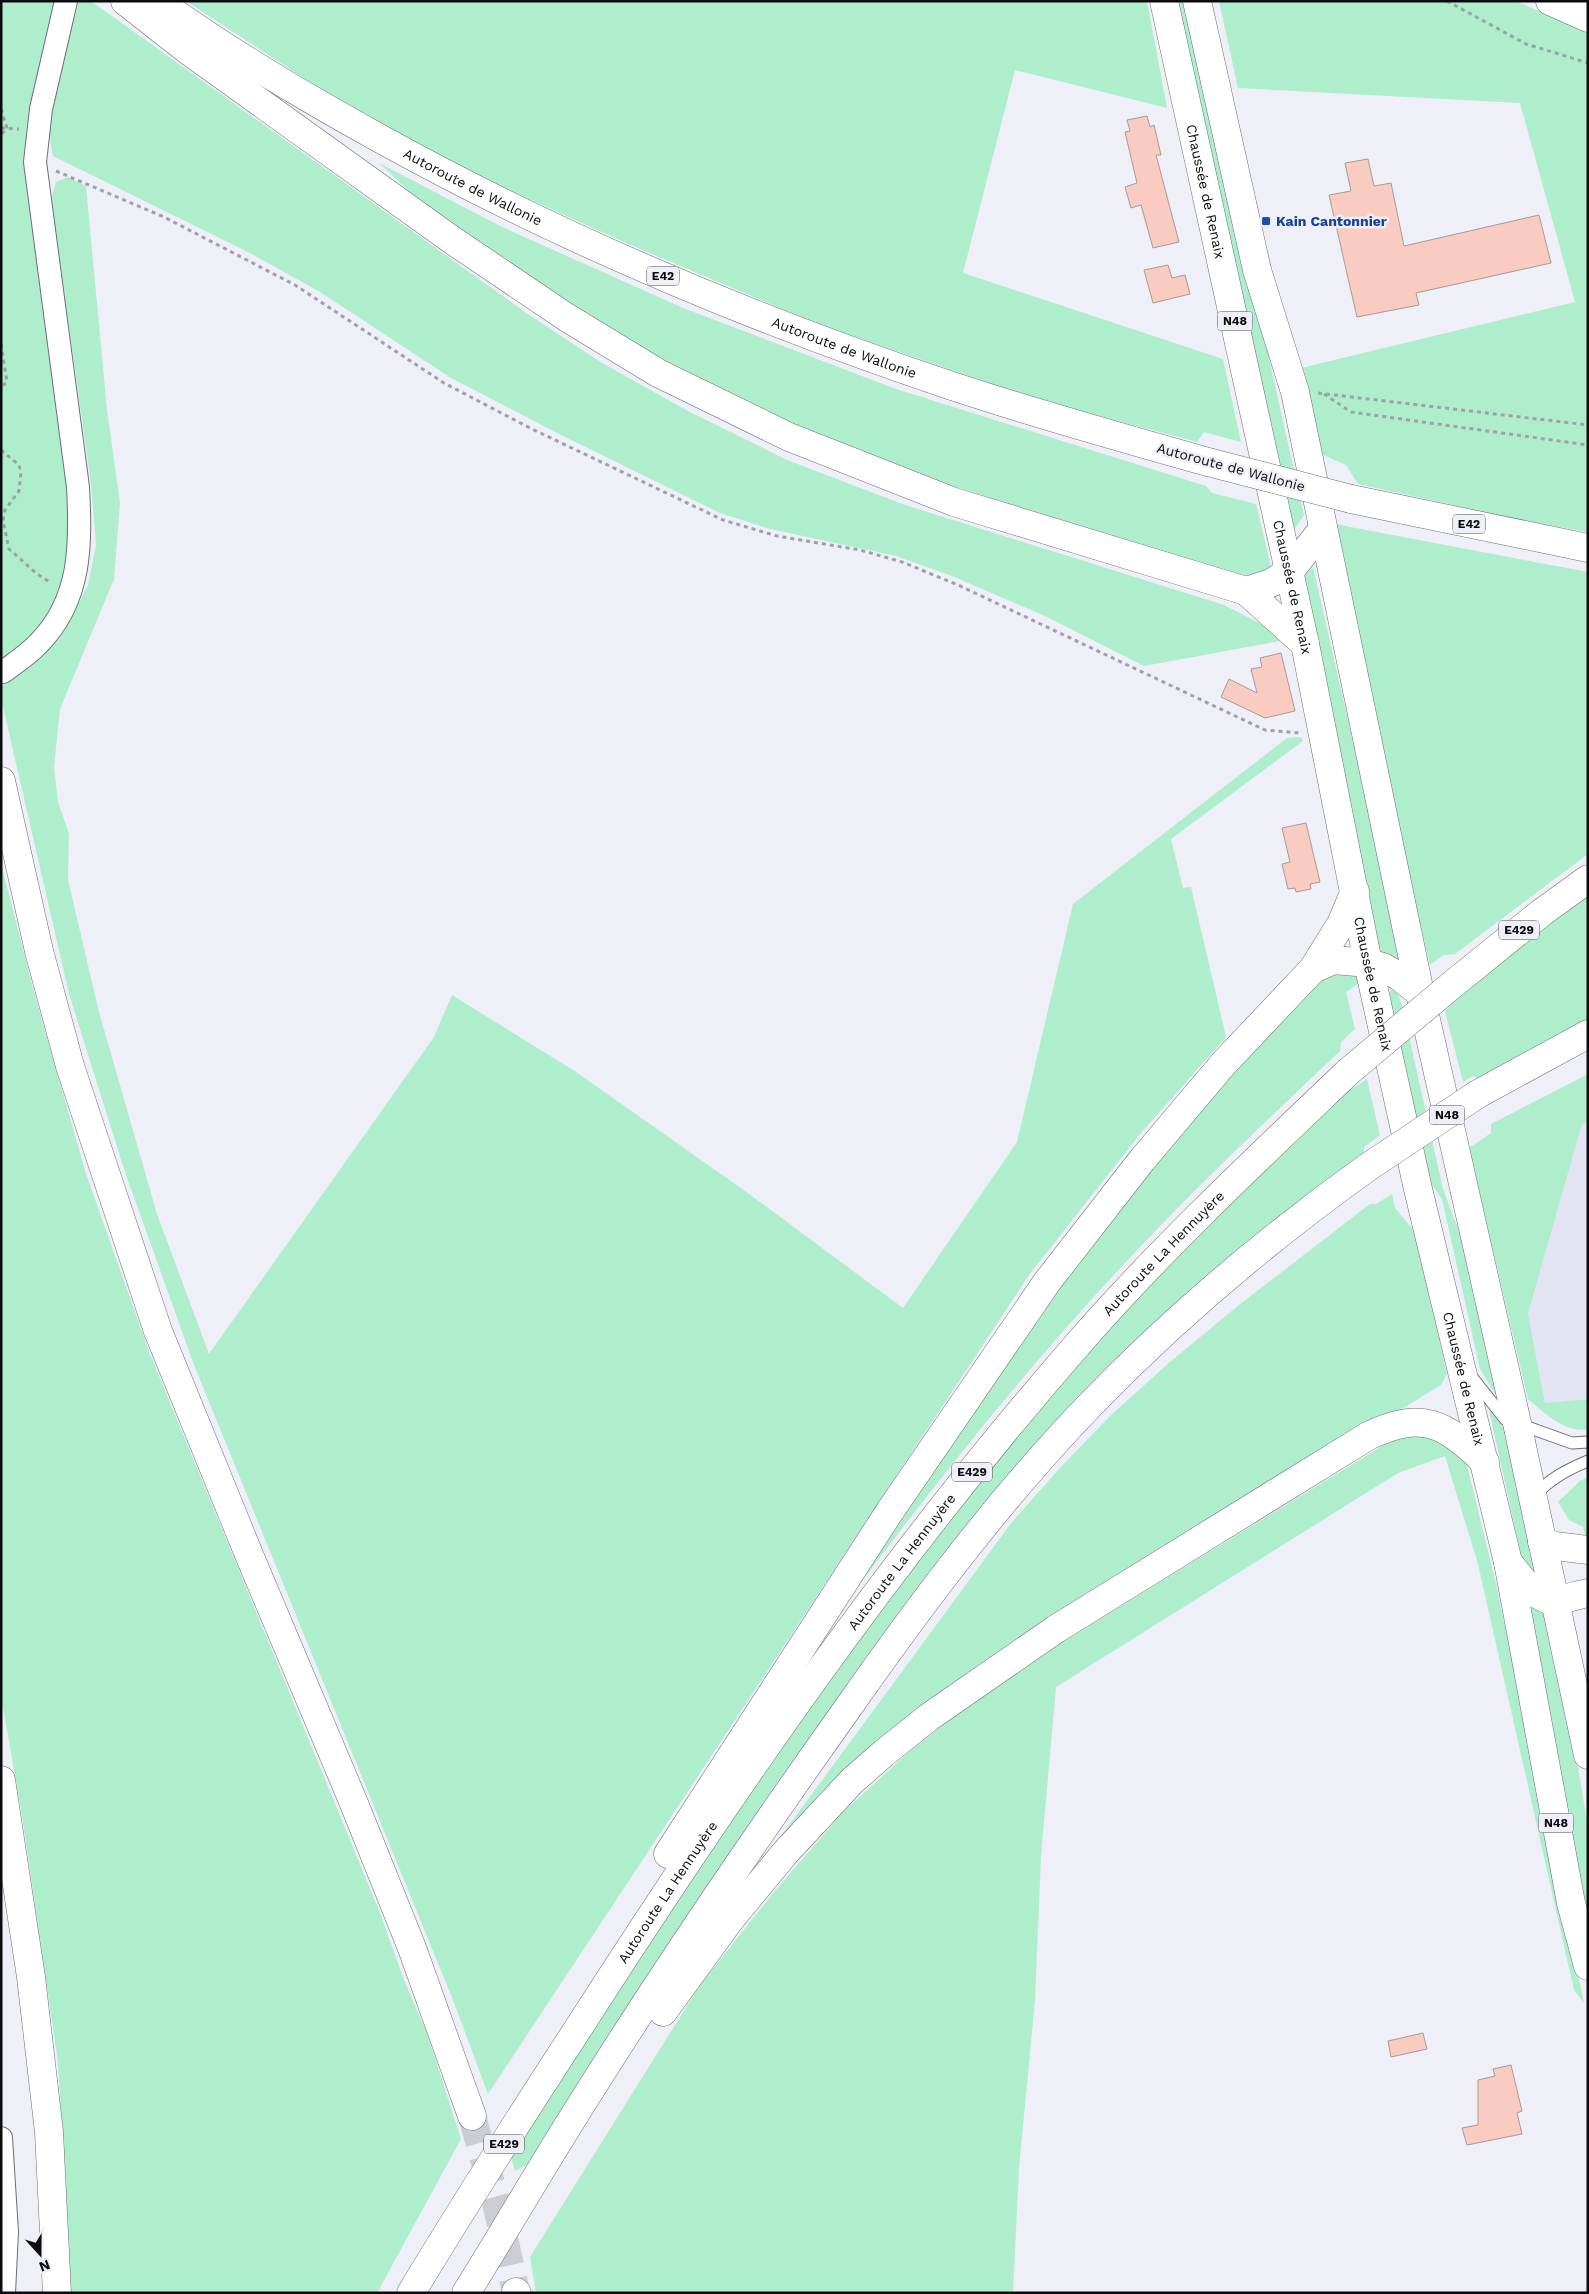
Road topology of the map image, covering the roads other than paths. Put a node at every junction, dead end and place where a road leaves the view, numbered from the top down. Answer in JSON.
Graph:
{"nodes":[{"id":1,"x":66,"y":1,"type":"edge"},
{"id":2,"x":125,"y":1,"type":"edge"},
{"id":3,"x":158,"y":1,"type":"edge"},
{"id":4,"x":1164,"y":1,"type":"edge"},
{"id":5,"x":1196,"y":1,"type":"edge"},
{"id":6,"x":1550,"y":1,"type":"edge"},
{"id":7,"x":1588,"y":18,"type":"edge"},
{"id":8,"x":1322,"y":530,"type":"junction"},
{"id":9,"x":1588,"y":548,"type":"edge"},
{"id":10,"x":1290,"y":571,"type":"junction"},
{"id":11,"x":1246,"y":592,"type":"junction"},
{"id":12,"x":1306,"y":644,"type":"junction"},
{"id":13,"x":3,"y":672,"type":"dead end"},
{"id":14,"x":1,"y":781,"type":"edge"},
{"id":15,"x":1588,"y":879,"type":"edge"},
{"id":16,"x":1355,"y":891,"type":"junction"},
{"id":17,"x":1368,"y":963,"type":"junction"},
{"id":18,"x":1313,"y":969,"type":"junction"},
{"id":19,"x":1420,"y":993,"type":"junction"},
{"id":20,"x":1588,"y":1034,"type":"edge"},
{"id":21,"x":1461,"y":1363,"type":"junction"},
{"id":22,"x":1517,"y":1423,"type":"junction"},
{"id":23,"x":1588,"y":1442,"type":"edge"},
{"id":24,"x":1588,"y":1461,"type":"edge"},
{"id":25,"x":1485,"y":1462,"type":"junction"},
{"id":26,"x":1533,"y":1498,"type":"junction"},
{"id":27,"x":1542,"y":1542,"type":"junction"},
{"id":28,"x":1588,"y":1550,"type":"edge"},
{"id":29,"x":1508,"y":1562,"type":"junction"},
{"id":30,"x":1588,"y":1593,"type":"edge"},
{"id":31,"x":1555,"y":1600,"type":"junction"},
{"id":32,"x":1588,"y":1755,"type":"edge"},
{"id":33,"x":1,"y":1780,"type":"edge"},
{"id":34,"x":649,"y":1917,"type":"junction"},
{"id":35,"x":1588,"y":1966,"type":"edge"},
{"id":36,"x":472,"y":2116,"type":"tunnel mouth"},
{"id":37,"x":570,"y":2123,"type":"junction"},
{"id":38,"x":1,"y":2138,"type":"edge"},
{"id":39,"x":4,"y":2293,"type":"edge"},
{"id":40,"x":57,"y":2293,"type":"edge"},
{"id":41,"x":411,"y":2293,"type":"edge"},
{"id":42,"x":466,"y":2293,"type":"edge"}],
"edges":[{"from":1,"to":13,"type":"street"},
{"from":2,"to":11,"type":"main road"},
{"from":3,"to":9,"type":"main road","name":"Autoroute de Wallonie","number":"E42","bridge":true},
{"from":4,"to":10,"type":"main road","name":"Chaussée de Renaix","number":"N48"},
{"from":5,"to":8,"type":"main road","number":"N48"},
{"from":6,"to":7,"type":"main road"},
{"from":8,"to":10,"type":"main road"},
{"from":8,"to":19,"type":"main road","number":"N48"},
{"from":10,"to":11,"type":"main road"},
{"from":10,"to":12,"type":"main road","name":"Chaussée de Renaix","number":"N48"},
{"from":11,"to":12,"type":"main road"},
{"from":12,"to":16,"type":"main road","name":"Chaussée de Renaix","number":"N48"},
{"from":14,"to":36,"type":"main road"},
{"from":15,"to":34,"type":"main road","name":"Autoroute La Hennuyère","number":"E429","bridge":true},
{"from":16,"to":17,"type":"main road","name":"Chaussée de Renaix","number":"N48"},
{"from":16,"to":18,"type":"main road"},
{"from":17,"to":18,"type":"main road"},
{"from":17,"to":19,"type":"main road"},
{"from":17,"to":21,"type":"main road","name":"Chaussée de Renaix","number":"N48"},
{"from":18,"to":34,"type":"main road"},
{"from":19,"to":22,"type":"main road","number":"N48"},
{"from":20,"to":37,"type":"main road","bridge":true},
{"from":21,"to":22,"type":"lane"},
{"from":21,"to":25,"type":"main road","name":"Chaussée de Renaix","number":"N48"},
{"from":22,"to":23,"type":"lane"},
{"from":22,"to":26,"type":"main road","number":"N48"},
{"from":24,"to":26,"type":"lane"},
{"from":25,"to":29,"type":"main road","name":"Chaussée de Renaix","number":"N48"},
{"from":25,"to":37,"type":"main road"},
{"from":26,"to":27,"type":"main road","number":"N48"},
{"from":27,"to":28,"type":"main road"},
{"from":27,"to":31,"type":"main road","number":"N48"},
{"from":29,"to":31,"type":"main road"},
{"from":29,"to":35,"type":"main road","name":"Chaussée de Renaix","number":"N48"},
{"from":30,"to":31,"type":"main road"},
{"from":31,"to":32,"type":"main road","number":"N48"},
{"from":33,"to":40,"type":"main road"},
{"from":34,"to":41,"type":"main road","name":"Autoroute La Hennuyère","number":"E429"},
{"from":37,"to":42,"type":"main road"},
{"from":38,"to":39,"type":"street"}]}
